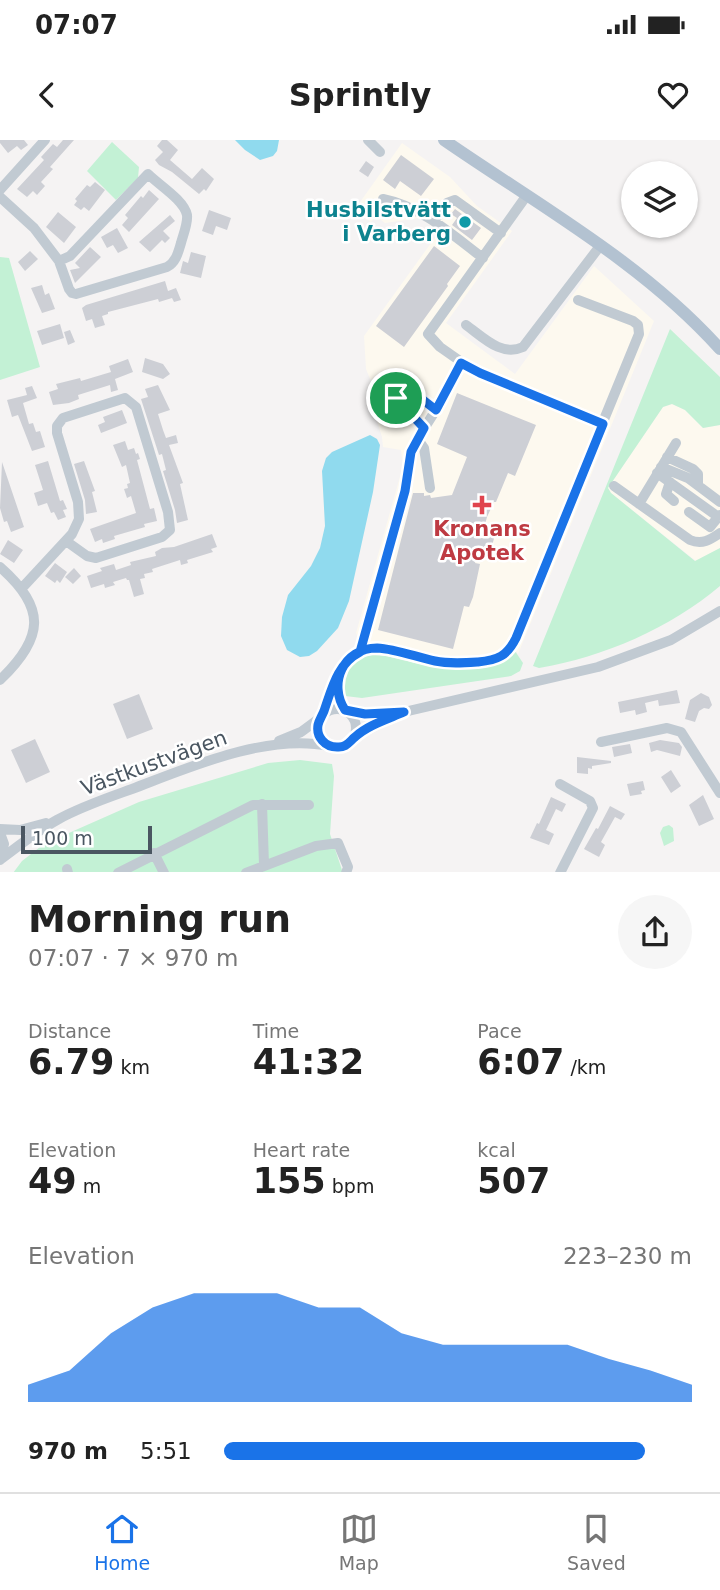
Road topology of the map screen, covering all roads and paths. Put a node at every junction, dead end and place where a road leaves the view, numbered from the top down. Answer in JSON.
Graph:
{"nodes":[{"id":1,"x":45,"y":140,"type":"edge"},
{"id":2,"x":368,"y":140,"type":"edge"},
{"id":3,"x":444,"y":140,"type":"edge"},
{"id":4,"x":380,"y":152,"type":"dead end"},
{"id":5,"x":0,"y":190,"type":"edge"},
{"id":6,"x":527,"y":195,"type":"junction"},
{"id":7,"x":0,"y":197,"type":"edge"},
{"id":8,"x":383,"y":199,"type":"dead end"},
{"id":9,"x":434,"y":221,"type":"junction"},
{"id":10,"x":501,"y":233,"type":"junction"},
{"id":11,"x":600,"y":246,"type":"junction"},
{"id":12,"x":483,"y":258,"type":"junction"},
{"id":13,"x":59,"y":261,"type":"junction"},
{"id":14,"x":578,"y":300,"type":"dead end"},
{"id":15,"x":466,"y":325,"type":"dead end"},
{"id":16,"x":720,"y":349,"type":"edge"},
{"id":17,"x":461,"y":363,"type":"junction"},
{"id":18,"x":436,"y":410,"type":"junction"},
{"id":19,"x":603,"y":424,"type":"junction"},
{"id":20,"x":424,"y":428,"type":"junction"},
{"id":21,"x":417,"y":438,"type":"junction"},
{"id":22,"x":676,"y":443,"type":"dead end"},
{"id":23,"x":662,"y":466,"type":"junction"},
{"id":24,"x":670,"y":482,"type":"junction"},
{"id":25,"x":614,"y":486,"type":"dead end"},
{"id":26,"x":430,"y":488,"type":"dead end"},
{"id":27,"x":674,"y":500,"type":"dead end"},
{"id":28,"x":720,"y":502,"type":"edge"},
{"id":29,"x":639,"y":503,"type":"junction"},
{"id":30,"x":689,"y":512,"type":"dead end"},
{"id":31,"x":719,"y":516,"type":"edge"},
{"id":32,"x":720,"y":533,"type":"edge"},
{"id":33,"x":66,"y":541,"type":"junction"},
{"id":34,"x":0,"y":567,"type":"edge"},
{"id":35,"x":22,"y":588,"type":"junction"},
{"id":36,"x":720,"y":604,"type":"edge"},
{"id":37,"x":720,"y":611,"type":"edge"},
{"id":38,"x":694,"y":627,"type":"junction"},
{"id":39,"x":360,"y":652,"type":"junction"},
{"id":40,"x":340,"y":672,"type":"junction"},
{"id":41,"x":0,"y":680,"type":"edge"},
{"id":42,"x":346,"y":711,"type":"junction"},
{"id":43,"x":404,"y":712,"type":"junction"},
{"id":44,"x":322,"y":715,"type":"junction"},
{"id":45,"x":354,"y":737,"type":"junction"},
{"id":46,"x":601,"y":741,"type":"dead end"},
{"id":47,"x":329,"y":746,"type":"junction"},
{"id":48,"x":265,"y":747,"type":"junction"},
{"id":49,"x":560,"y":784,"type":"dead end"},
{"id":50,"x":720,"y":793,"type":"edge"},
{"id":51,"x":262,"y":804,"type":"junction"},
{"id":52,"x":309,"y":805,"type":"dead end"},
{"id":53,"x":57,"y":820,"type":"junction"},
{"id":54,"x":0,"y":831,"type":"edge"},
{"id":55,"x":154,"y":853,"type":"junction"},
{"id":56,"x":0,"y":860,"type":"edge"},
{"id":57,"x":264,"y":865,"type":"junction"},
{"id":58,"x":347,"y":870,"type":"edge"},
{"id":59,"x":120,"y":872,"type":"edge"},
{"id":60,"x":164,"y":872,"type":"edge"},
{"id":61,"x":248,"y":872,"type":"edge"},
{"id":62,"x":561,"y":872,"type":"edge"}],
"edges":[{"from":1,"to":5,"type":"street"},
{"from":2,"to":4,"type":"street"},
{"from":3,"to":6,"type":"main road"},
{"from":6,"to":10,"type":"street"},
{"from":6,"to":11,"type":"main road"},
{"from":7,"to":13,"type":"street"},
{"from":8,"to":9,"type":"street"},
{"from":9,"to":10,"type":"street"},
{"from":9,"to":12,"type":"street"},
{"from":10,"to":12,"type":"street"},
{"from":11,"to":15,"type":"street"},
{"from":11,"to":16,"type":"main road"},
{"from":12,"to":17,"type":"street"},
{"from":13,"to":13,"type":"street"},
{"from":14,"to":19,"type":"street"},
{"from":17,"to":18,"type":"street"},
{"from":17,"to":19,"type":"street"},
{"from":18,"to":20,"type":"street"},
{"from":18,"to":20,"type":"street"},
{"from":19,"to":39,"type":"street"},
{"from":20,"to":21,"type":"street"},
{"from":21,"to":26,"type":"street"},
{"from":21,"to":39,"type":"street"},
{"from":22,"to":23,"type":"street"},
{"from":23,"to":24,"type":"street"},
{"from":23,"to":28,"type":"street"},
{"from":23,"to":29,"type":"street"},
{"from":24,"to":27,"type":"street"},
{"from":24,"to":31,"type":"street"},
{"from":25,"to":29,"type":"street"},
{"from":29,"to":32,"type":"street"},
{"from":30,"to":31,"type":"street"},
{"from":33,"to":33,"type":"street"},
{"from":33,"to":35,"type":"street"},
{"from":34,"to":35,"type":"street"},
{"from":35,"to":41,"type":"street"},
{"from":36,"to":38,"type":"street","name":"Västkustvägen"},
{"from":37,"to":38,"type":"street","name":"Västkustvägen"},
{"from":38,"to":43,"type":"street","name":"Västkustvägen"},
{"from":39,"to":40,"type":"street"},
{"from":40,"to":42,"type":"street"},
{"from":40,"to":44,"type":"street"},
{"from":42,"to":43,"type":"street","name":"Västkustvägen"},
{"from":42,"to":44,"type":"street","name":"Västkustvägen"},
{"from":42,"to":45,"type":"street"},
{"from":43,"to":45,"type":"street","name":"Västkustvägen"},
{"from":44,"to":47,"type":"street"},
{"from":44,"to":48,"type":"street","name":"Västkustvägen"},
{"from":45,"to":47,"type":"street","name":"Västkustvägen"},
{"from":46,"to":50,"type":"street"},
{"from":47,"to":48,"type":"street","name":"Västkustvägen"},
{"from":48,"to":53,"type":"street","name":"Västkustvägen"},
{"from":49,"to":62,"type":"street"},
{"from":51,"to":52,"type":"street"},
{"from":51,"to":55,"type":"street"},
{"from":51,"to":57,"type":"street"},
{"from":53,"to":54,"type":"street","name":"Västkustvägen"},
{"from":53,"to":56,"type":"street","name":"Västkustvägen"},
{"from":54,"to":56,"type":"street"},
{"from":55,"to":59,"type":"street"},
{"from":55,"to":60,"type":"street"},
{"from":57,"to":58,"type":"street"},
{"from":57,"to":61,"type":"street"}]}
